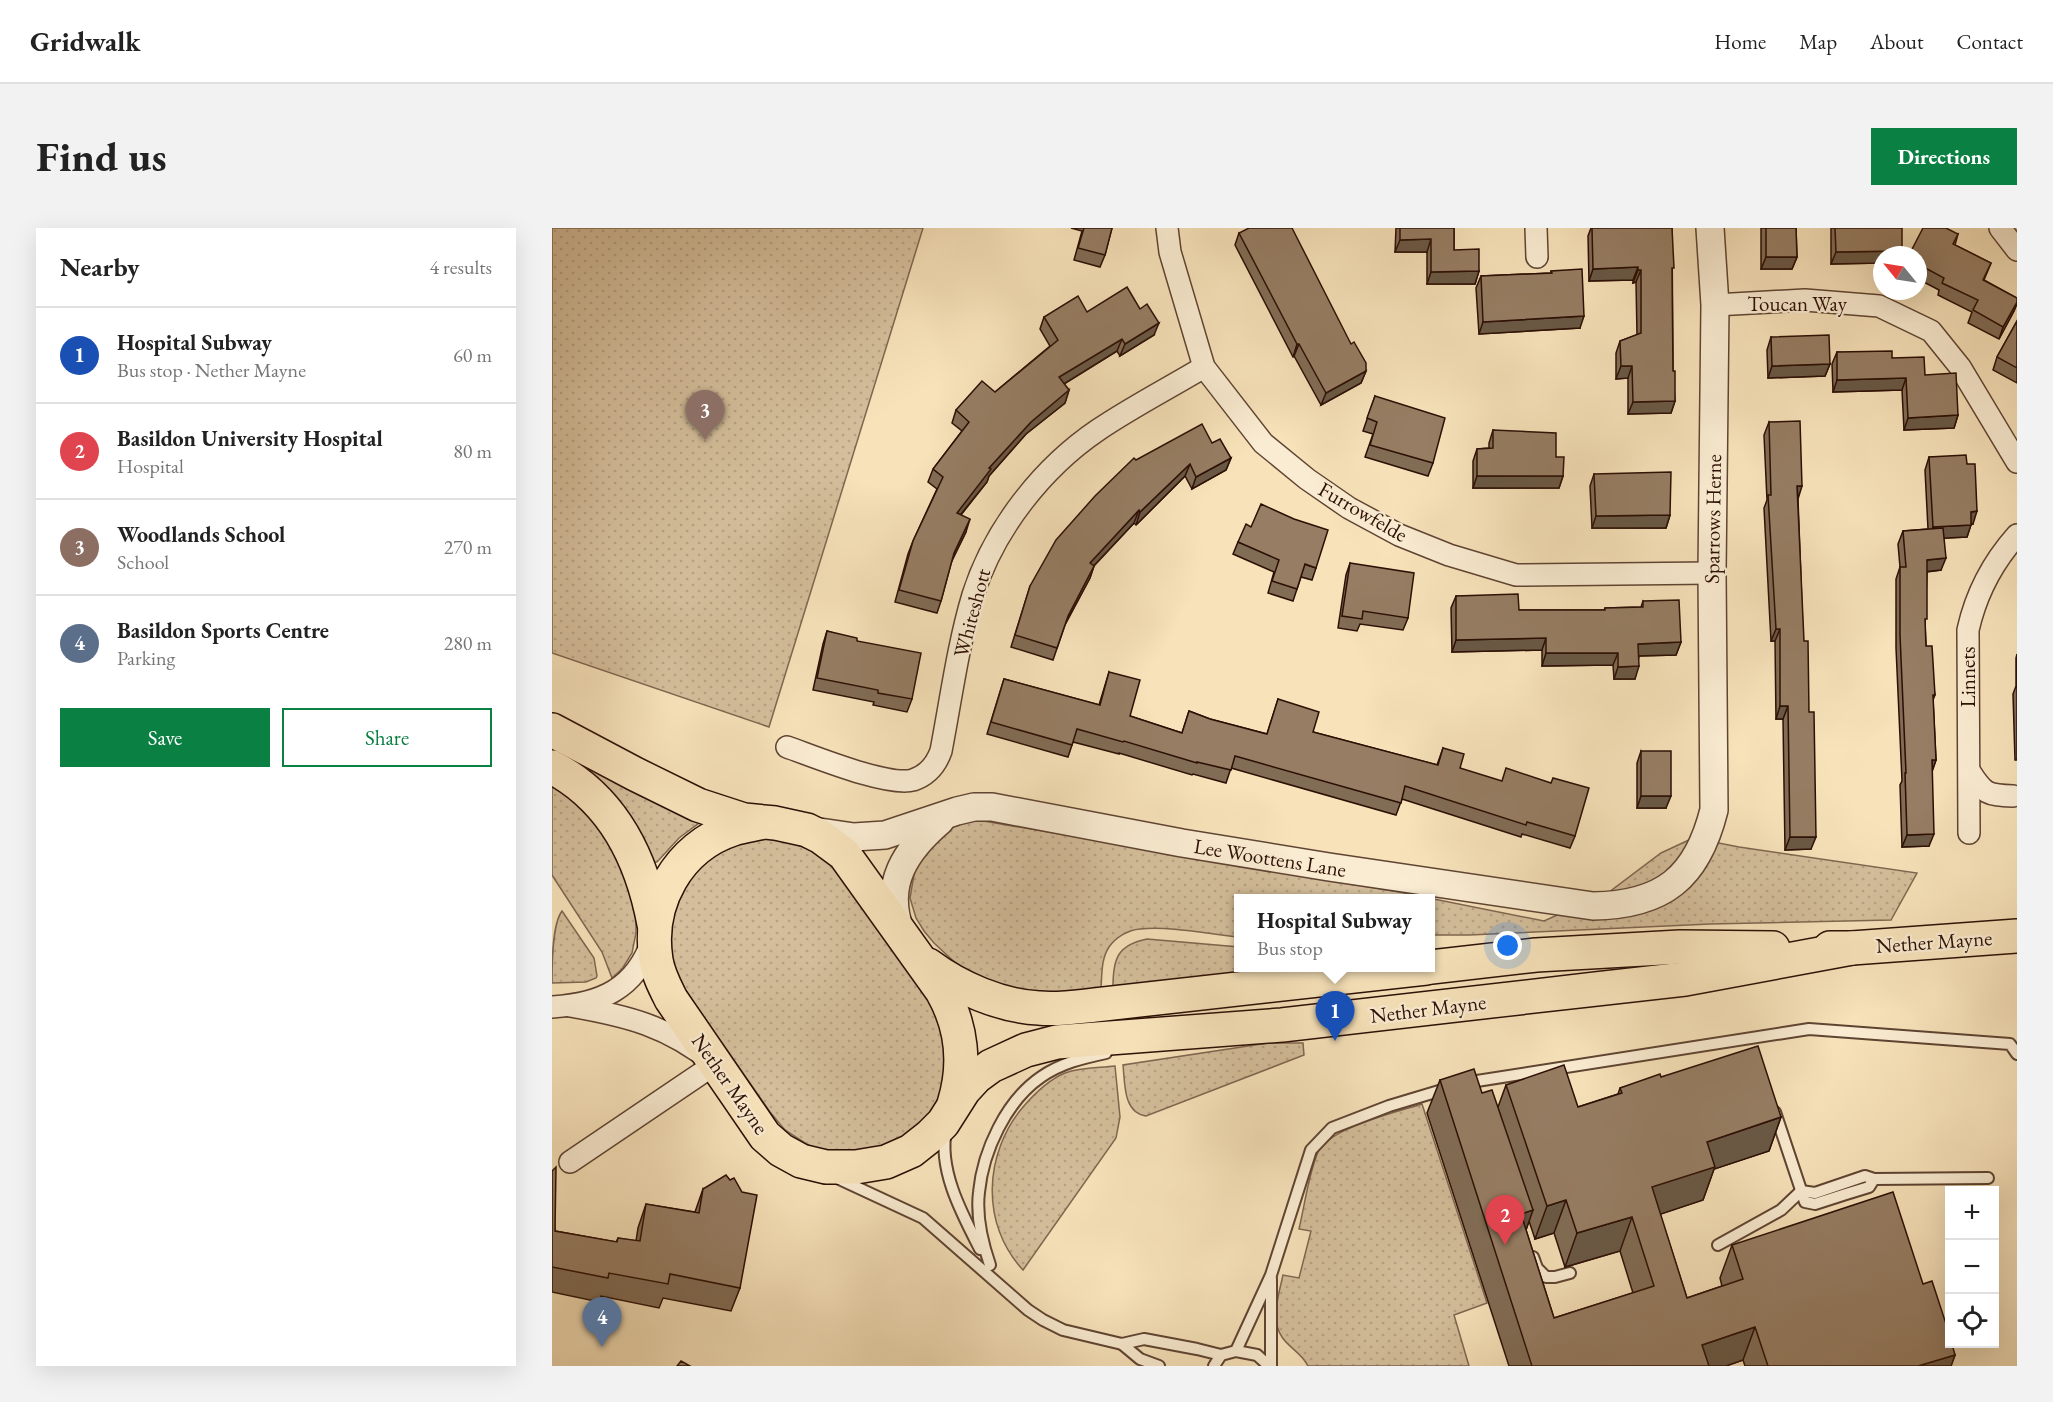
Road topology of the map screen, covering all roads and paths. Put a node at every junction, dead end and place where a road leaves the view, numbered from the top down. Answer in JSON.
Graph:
{"nodes":[{"id":1,"x":1167,"y":228,"type":"edge"},
{"id":2,"x":1536,"y":228,"type":"edge"},
{"id":3,"x":1710,"y":228,"type":"edge"},
{"id":4,"x":2000,"y":228,"type":"edge"},
{"id":5,"x":2017,"y":250,"type":"edge"},
{"id":6,"x":1537,"y":257,"type":"dead end"},
{"id":7,"x":1715,"y":305,"type":"junction"},
{"id":8,"x":1204,"y":367,"type":"junction"},
{"id":9,"x":2017,"y":462,"type":"edge"},
{"id":10,"x":2017,"y":535,"type":"edge"},
{"id":11,"x":1712,"y":573,"type":"junction"},
{"id":12,"x":552,"y":730,"type":"edge"},
{"id":13,"x":787,"y":747,"type":"dead end"},
{"id":14,"x":552,"y":768,"type":"edge"},
{"id":15,"x":1970,"y":772,"type":"junction"},
{"id":16,"x":2013,"y":796,"type":"dead end"},
{"id":17,"x":1714,"y":810,"type":"joint"},
{"id":18,"x":957,"y":811,"type":"junction"},
{"id":19,"x":760,"y":823,"type":"junction"},
{"id":20,"x":807,"y":830,"type":"junction"},
{"id":21,"x":1969,"y":833,"type":"dead end"},
{"id":22,"x":656,"y":932,"type":"junction"},
{"id":23,"x":2017,"y":936,"type":"edge"},
{"id":24,"x":908,"y":944,"type":"junction"},
{"id":25,"x":1852,"y":948,"type":"junction"},
{"id":26,"x":1435,"y":967,"type":"edge"},
{"id":27,"x":1390,"y":972,"type":"edge"},
{"id":28,"x":561,"y":1006,"type":"edge"},
{"id":29,"x":1208,"y":1032,"type":"junction"},
{"id":30,"x":2014,"y":1045,"type":"edge"},
{"id":31,"x":2017,"y":1054,"type":"edge"},
{"id":32,"x":715,"y":1064,"type":"junction"},
{"id":33,"x":1772,"y":1103,"type":"edge"},
{"id":34,"x":953,"y":1107,"type":"junction"},
{"id":35,"x":801,"y":1161,"type":"junction"},
{"id":36,"x":570,"y":1162,"type":"dead end"},
{"id":37,"x":1988,"y":1178,"type":"dead end"},
{"id":38,"x":1801,"y":1191,"type":"junction"},
{"id":39,"x":1718,"y":1245,"type":"dead end"},
{"id":40,"x":1530,"y":1247,"type":"edge"},
{"id":41,"x":990,"y":1265,"type":"junction"},
{"id":42,"x":1570,"y":1273,"type":"dead end"},
{"id":43,"x":1270,"y":1275,"type":"junction"},
{"id":44,"x":1015,"y":1298,"type":"junction"},
{"id":45,"x":1122,"y":1344,"type":"junction"},
{"id":46,"x":1236,"y":1351,"type":"junction"},
{"id":47,"x":1221,"y":1355,"type":"junction"},
{"id":48,"x":1140,"y":1359,"type":"junction"},
{"id":49,"x":1151,"y":1366,"type":"edge"},
{"id":50,"x":1159,"y":1366,"type":"edge"},
{"id":51,"x":1214,"y":1366,"type":"edge"},
{"id":52,"x":1270,"y":1366,"type":"edge"}],
"edges":[{"from":1,"to":8,"type":"street","name":"Furrowfelde"},
{"from":2,"to":6,"type":"street"},
{"from":3,"to":7,"type":"street","name":"Sparrows Herne"},
{"from":4,"to":5,"type":"street"},
{"from":7,"to":9,"type":"street","name":"Toucan Way"},
{"from":7,"to":11,"type":"street","name":"Sparrows Herne"},
{"from":8,"to":11,"type":"street","name":"Furrowfelde"},
{"from":8,"to":13,"type":"street","name":"Whiteshott"},
{"from":10,"to":15,"type":"street","name":"Linnets"},
{"from":11,"to":17,"type":"street","name":"Sparrows Herne"},
{"from":12,"to":19,"type":"main road","name":"Nether Mayne"},
{"from":14,"to":22,"type":"main road","name":"Nether Mayne"},
{"from":15,"to":16,"type":"street"},
{"from":15,"to":21,"type":"street","name":"Linnets"},
{"from":17,"to":18,"type":"street","name":"Lee Woottens Lane"},
{"from":18,"to":20,"type":"street","name":"Lee Woottens Lane"},
{"from":18,"to":24,"type":"street","name":"Lee Woottens Lane"},
{"from":19,"to":20,"type":"main road","name":"Nether Mayne"},
{"from":19,"to":22,"type":"main road","name":"Nether Mayne"},
{"from":20,"to":24,"type":"main road","name":"Nether Mayne"},
{"from":22,"to":28,"type":"street"},
{"from":22,"to":32,"type":"main road","name":"Nether Mayne"},
{"from":23,"to":25,"type":"main road","name":"Nether Mayne"},
{"from":24,"to":27,"type":"main road","name":"Nether Mayne"},
{"from":24,"to":34,"type":"main road","name":"Nether Mayne"},
{"from":25,"to":26,"type":"main road","name":"Nether Mayne"},
{"from":25,"to":29,"type":"main road","name":"Nether Mayne"},
{"from":28,"to":32,"type":"street"},
{"from":29,"to":34,"type":"main road","name":"Nether Mayne"},
{"from":29,"to":41,"type":"lane"},
{"from":30,"to":31,"type":"lane"},
{"from":30,"to":43,"type":"lane"},
{"from":32,"to":35,"type":"main road","name":"Nether Mayne"},
{"from":32,"to":36,"type":"street"},
{"from":33,"to":38,"type":"lane"},
{"from":34,"to":35,"type":"main road","name":"Nether Mayne"},
{"from":34,"to":41,"type":"lane"},
{"from":35,"to":44,"type":"lane"},
{"from":37,"to":38,"type":"lane"},
{"from":38,"to":39,"type":"lane"},
{"from":40,"to":42,"type":"lane"},
{"from":41,"to":44,"type":"lane"},
{"from":43,"to":46,"type":"lane"},
{"from":43,"to":52,"type":"lane"},
{"from":44,"to":45,"type":"lane"},
{"from":45,"to":47,"type":"lane"},
{"from":45,"to":48,"type":"lane"},
{"from":46,"to":47,"type":"lane"},
{"from":46,"to":52,"type":"lane"},
{"from":47,"to":51,"type":"lane"},
{"from":48,"to":49,"type":"lane"},
{"from":48,"to":50,"type":"lane"}]}
